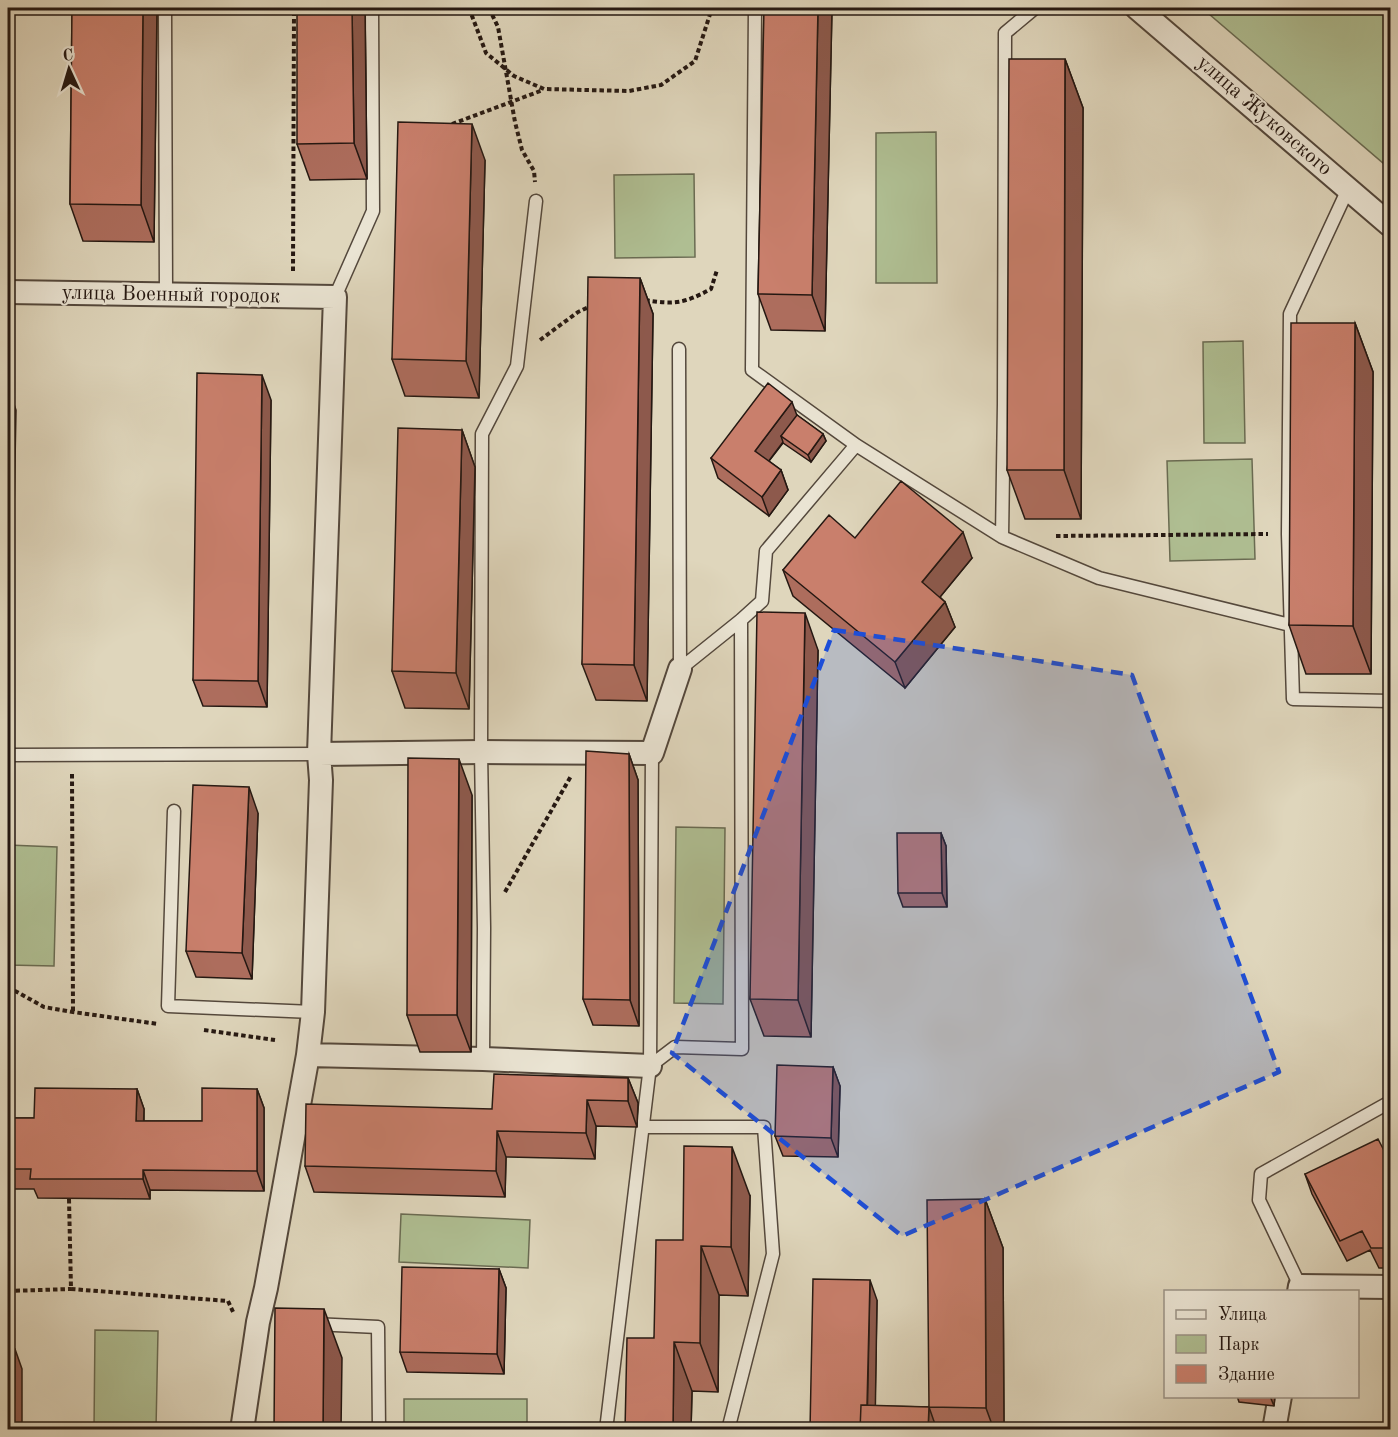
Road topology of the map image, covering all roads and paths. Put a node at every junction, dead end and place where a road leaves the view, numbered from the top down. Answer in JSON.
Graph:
{"nodes":[{"id":1,"x":165,"y":8,"type":"edge"},
{"id":2,"x":294,"y":8,"type":"edge"},
{"id":3,"x":372,"y":8,"type":"edge"},
{"id":4,"x":470,"y":8,"type":"edge"},
{"id":5,"x":489,"y":8,"type":"edge"},
{"id":6,"x":712,"y":8,"type":"edge"},
{"id":7,"x":755,"y":8,"type":"edge"},
{"id":8,"x":1035,"y":8,"type":"edge"},
{"id":9,"x":1137,"y":8,"type":"edge"},
{"id":10,"x":506,"y":69,"type":"junction"},
{"id":11,"x":543,"y":89,"type":"junction"},
{"id":12,"x":511,"y":102,"type":"junction"},
{"id":13,"x":449,"y":125,"type":"edge"},
{"id":14,"x":1348,"y":189,"type":"junction"},
{"id":15,"x":536,"y":201,"type":"joint"},
{"id":16,"x":1390,"y":225,"type":"edge"},
{"id":17,"x":717,"y":270,"type":"dead end"},
{"id":18,"x":293,"y":277,"type":"dead end"},
{"id":19,"x":8,"y":292,"type":"edge"},
{"id":20,"x":166,"y":295,"type":"junction"},
{"id":21,"x":335,"y":297,"type":"junction"},
{"id":22,"x":639,"y":299,"type":"edge"},
{"id":23,"x":592,"y":305,"type":"edge"},
{"id":24,"x":679,"y":350,"type":"dead end"},
{"id":25,"x":517,"y":366,"type":"junction"},
{"id":26,"x":856,"y":445,"type":"junction"},
{"id":27,"x":1288,"y":534,"type":"junction"},
{"id":28,"x":1049,"y":536,"type":"dead end"},
{"id":29,"x":1002,"y":537,"type":"junction"},
{"id":30,"x":741,"y":620,"type":"junction"},
{"id":31,"x":1290,"y":625,"type":"junction"},
{"id":32,"x":680,"y":669,"type":"junction"},
{"id":33,"x":1390,"y":701,"type":"edge"},
{"id":34,"x":481,"y":752,"type":"junction"},
{"id":35,"x":652,"y":753,"type":"junction"},
{"id":36,"x":320,"y":754,"type":"junction"},
{"id":37,"x":8,"y":755,"type":"edge"},
{"id":38,"x":72,"y":764,"type":"dead end"},
{"id":39,"x":573,"y":773,"type":"dead end"},
{"id":40,"x":174,"y":811,"type":"dead end"},
{"id":41,"x":484,"y":928,"type":"junction"},
{"id":42,"x":8,"y":987,"type":"edge"},
{"id":43,"x":73,"y":1012,"type":"junction"},
{"id":44,"x":313,"y":1012,"type":"junction"},
{"id":45,"x":168,"y":1025,"type":"dead end"},
{"id":46,"x":204,"y":1030,"type":"dead end"},
{"id":47,"x":274,"y":1040,"type":"dead end"},
{"id":48,"x":308,"y":1055,"type":"junction"},
{"id":49,"x":483,"y":1059,"type":"junction"},
{"id":50,"x":650,"y":1066,"type":"junction"},
{"id":51,"x":1390,"y":1102,"type":"edge"},
{"id":52,"x":642,"y":1127,"type":"junction"},
{"id":53,"x":69,"y":1199,"type":"edge"},
{"id":54,"x":1390,"y":1287,"type":"edge"},
{"id":55,"x":1299,"y":1289,"type":"edge"},
{"id":56,"x":71,"y":1290,"type":"junction"},
{"id":57,"x":8,"y":1291,"type":"edge"},
{"id":58,"x":228,"y":1300,"type":"dead end"},
{"id":59,"x":306,"y":1324,"type":"edge"},
{"id":60,"x":1280,"y":1398,"type":"edge"},
{"id":61,"x":242,"y":1430,"type":"edge"},
{"id":62,"x":379,"y":1430,"type":"edge"},
{"id":63,"x":606,"y":1430,"type":"edge"},
{"id":64,"x":728,"y":1430,"type":"edge"},
{"id":65,"x":1274,"y":1430,"type":"edge"}],
"edges":[{"from":1,"to":20,"type":"lane"},
{"from":2,"to":18,"type":"path"},
{"from":3,"to":21,"type":"lane"},
{"from":4,"to":10,"type":"path"},
{"from":5,"to":10,"type":"path"},
{"from":6,"to":11,"type":"path"},
{"from":7,"to":26,"type":"lane"},
{"from":8,"to":29,"type":"lane"},
{"from":9,"to":14,"type":"street","name":"улица Жуковского"},
{"from":10,"to":11,"type":"path"},
{"from":10,"to":12,"type":"path"},
{"from":11,"to":12,"type":"path"},
{"from":12,"to":13,"type":"path"},
{"from":12,"to":15,"type":"path"},
{"from":14,"to":16,"type":"street","name":"улица Жуковского"},
{"from":14,"to":27,"type":"lane"},
{"from":15,"to":25,"type":"lane"},
{"from":17,"to":22,"type":"path"},
{"from":19,"to":20,"type":"street","name":"улица Военный городок"},
{"from":20,"to":21,"type":"street","name":"улица Военный городок"},
{"from":21,"to":36,"type":"street"},
{"from":23,"to":25,"type":"path"},
{"from":24,"to":32,"type":"lane"},
{"from":25,"to":34,"type":"lane"},
{"from":26,"to":29,"type":"lane"},
{"from":26,"to":30,"type":"lane"},
{"from":27,"to":28,"type":"path"},
{"from":27,"to":31,"type":"lane"},
{"from":29,"to":31,"type":"lane"},
{"from":30,"to":32,"type":"lane"},
{"from":30,"to":50,"type":"lane"},
{"from":31,"to":33,"type":"lane"},
{"from":32,"to":35,"type":"street"},
{"from":34,"to":35,"type":"street"},
{"from":34,"to":36,"type":"street"},
{"from":34,"to":41,"type":"lane"},
{"from":35,"to":50,"type":"lane"},
{"from":36,"to":37,"type":"lane"},
{"from":36,"to":44,"type":"street"},
{"from":38,"to":43,"type":"path"},
{"from":39,"to":41,"type":"path"},
{"from":40,"to":44,"type":"lane"},
{"from":41,"to":49,"type":"lane"},
{"from":42,"to":43,"type":"path"},
{"from":43,"to":45,"type":"path"},
{"from":44,"to":48,"type":"street"},
{"from":46,"to":47,"type":"path"},
{"from":48,"to":49,"type":"street"},
{"from":48,"to":61,"type":"street"},
{"from":49,"to":50,"type":"street"},
{"from":50,"to":52,"type":"lane"},
{"from":51,"to":55,"type":"lane"},
{"from":52,"to":63,"type":"lane"},
{"from":52,"to":64,"type":"lane"},
{"from":53,"to":56,"type":"path"},
{"from":54,"to":55,"type":"street"},
{"from":56,"to":57,"type":"path"},
{"from":56,"to":58,"type":"path"},
{"from":59,"to":62,"type":"lane"},
{"from":60,"to":65,"type":"street"}]}
